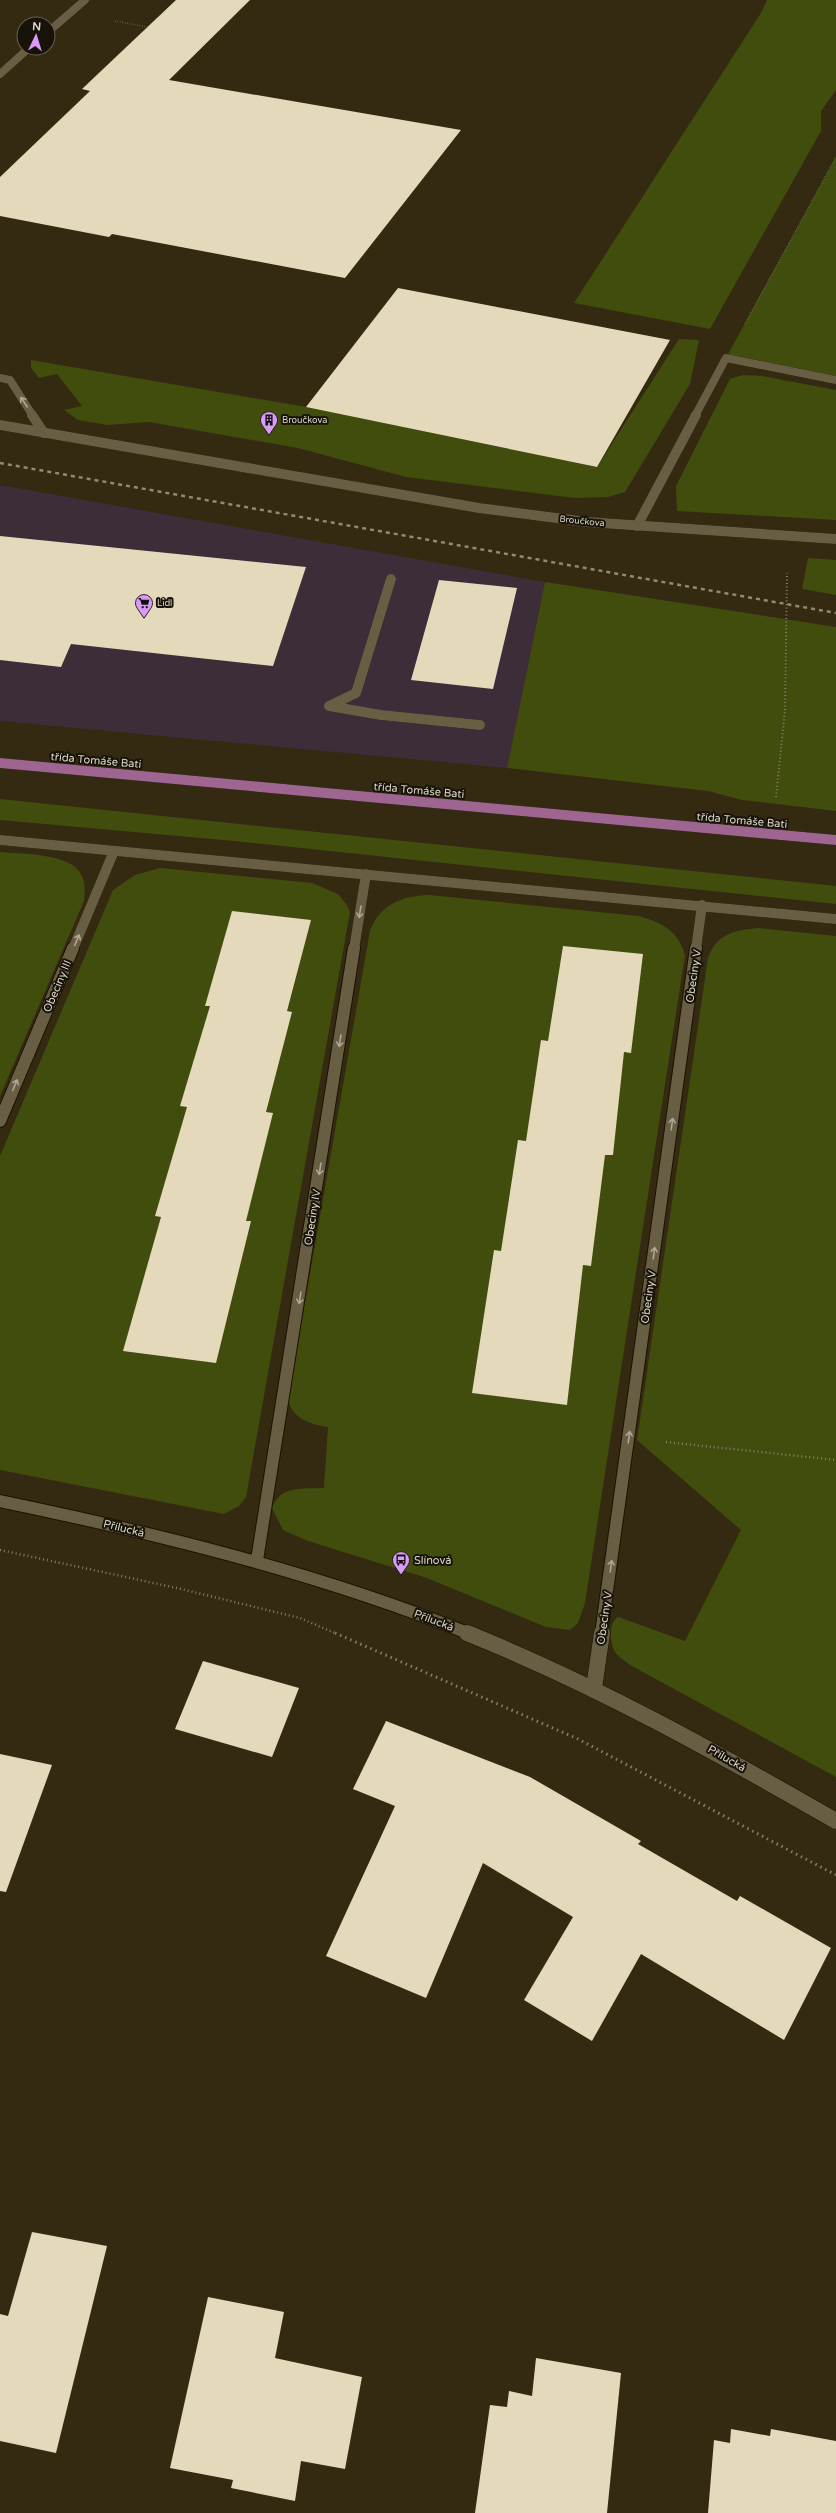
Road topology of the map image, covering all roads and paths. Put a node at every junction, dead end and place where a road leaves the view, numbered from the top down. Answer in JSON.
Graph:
{"nodes":[{"id":1,"x":85,"y":0,"type":"edge"},
{"id":2,"x":56,"y":25,"type":"edge"},
{"id":3,"x":20,"y":56,"type":"edge"},
{"id":4,"x":0,"y":74,"type":"edge"},
{"id":5,"x":836,"y":157,"type":"edge"},
{"id":6,"x":726,"y":358,"type":"junction"},
{"id":7,"x":0,"y":378,"type":"edge"},
{"id":8,"x":836,"y":380,"type":"edge"},
{"id":9,"x":0,"y":425,"type":"edge"},
{"id":10,"x":44,"y":433,"type":"junction"},
{"id":11,"x":637,"y":526,"type":"junction"},
{"id":12,"x":786,"y":536,"type":"junction"},
{"id":13,"x":836,"y":539,"type":"edge"},
{"id":14,"x":391,"y":579,"type":"dead end"},
{"id":15,"x":480,"y":725,"type":"dead end"},
{"id":16,"x":0,"y":763,"type":"edge"},
{"id":17,"x":761,"y":833,"type":"junction"},
{"id":18,"x":0,"y":840,"type":"edge"},
{"id":19,"x":836,"y":840,"type":"edge"},
{"id":20,"x":114,"y":851,"type":"junction"},
{"id":21,"x":366,"y":874,"type":"junction"},
{"id":22,"x":702,"y":905,"type":"junction"},
{"id":23,"x":836,"y":919,"type":"edge"},
{"id":24,"x":0,"y":1121,"type":"edge"},
{"id":25,"x":629,"y":1438,"type":"junction"},
{"id":26,"x":836,"y":1460,"type":"edge"},
{"id":27,"x":0,"y":1501,"type":"edge"},
{"id":28,"x":0,"y":1550,"type":"edge"},
{"id":29,"x":258,"y":1560,"type":"junction"},
{"id":30,"x":594,"y":1688,"type":"junction"},
{"id":31,"x":836,"y":1821,"type":"edge"},
{"id":32,"x":836,"y":1875,"type":"edge"}],
"edges":[{"from":1,"to":2,"type":"street"},
{"from":3,"to":4,"type":"street"},
{"from":5,"to":6,"type":"path"},
{"from":6,"to":8,"type":"street"},
{"from":6,"to":11,"type":"street"},
{"from":10,"to":7,"type":"street","one_way":true},
{"from":9,"to":10,"type":"street","name":"Broučkova"},
{"from":10,"to":11,"type":"street","name":"Broučkova"},
{"from":11,"to":12,"type":"street","name":"Broučkova"},
{"from":12,"to":13,"type":"street","name":"Broučkova"},
{"from":12,"to":17,"type":"path"},
{"from":14,"to":15,"type":"street"},
{"from":16,"to":17,"type":"main road","name":"třída Tomáše Bati"},
{"from":17,"to":19,"type":"main road","name":"třída Tomáše Bati"},
{"from":18,"to":20,"type":"street"},
{"from":20,"to":21,"type":"street"},
{"from":24,"to":20,"type":"street","name":"Obeciny III","one_way":true},
{"from":21,"to":22,"type":"street"},
{"from":21,"to":29,"type":"street","name":"Obeciny IV","one_way":true},
{"from":22,"to":23,"type":"street"},
{"from":25,"to":22,"type":"street","name":"Obeciny V","one_way":true},
{"from":25,"to":26,"type":"path"},
{"from":30,"to":25,"type":"street","name":"Obeciny V","one_way":true},
{"from":27,"to":29,"type":"street","name":"Přílucká"},
{"from":28,"to":32,"type":"path"},
{"from":29,"to":30,"type":"street","name":"Přílucká"},
{"from":30,"to":31,"type":"street","name":"Přílucká"}]}
